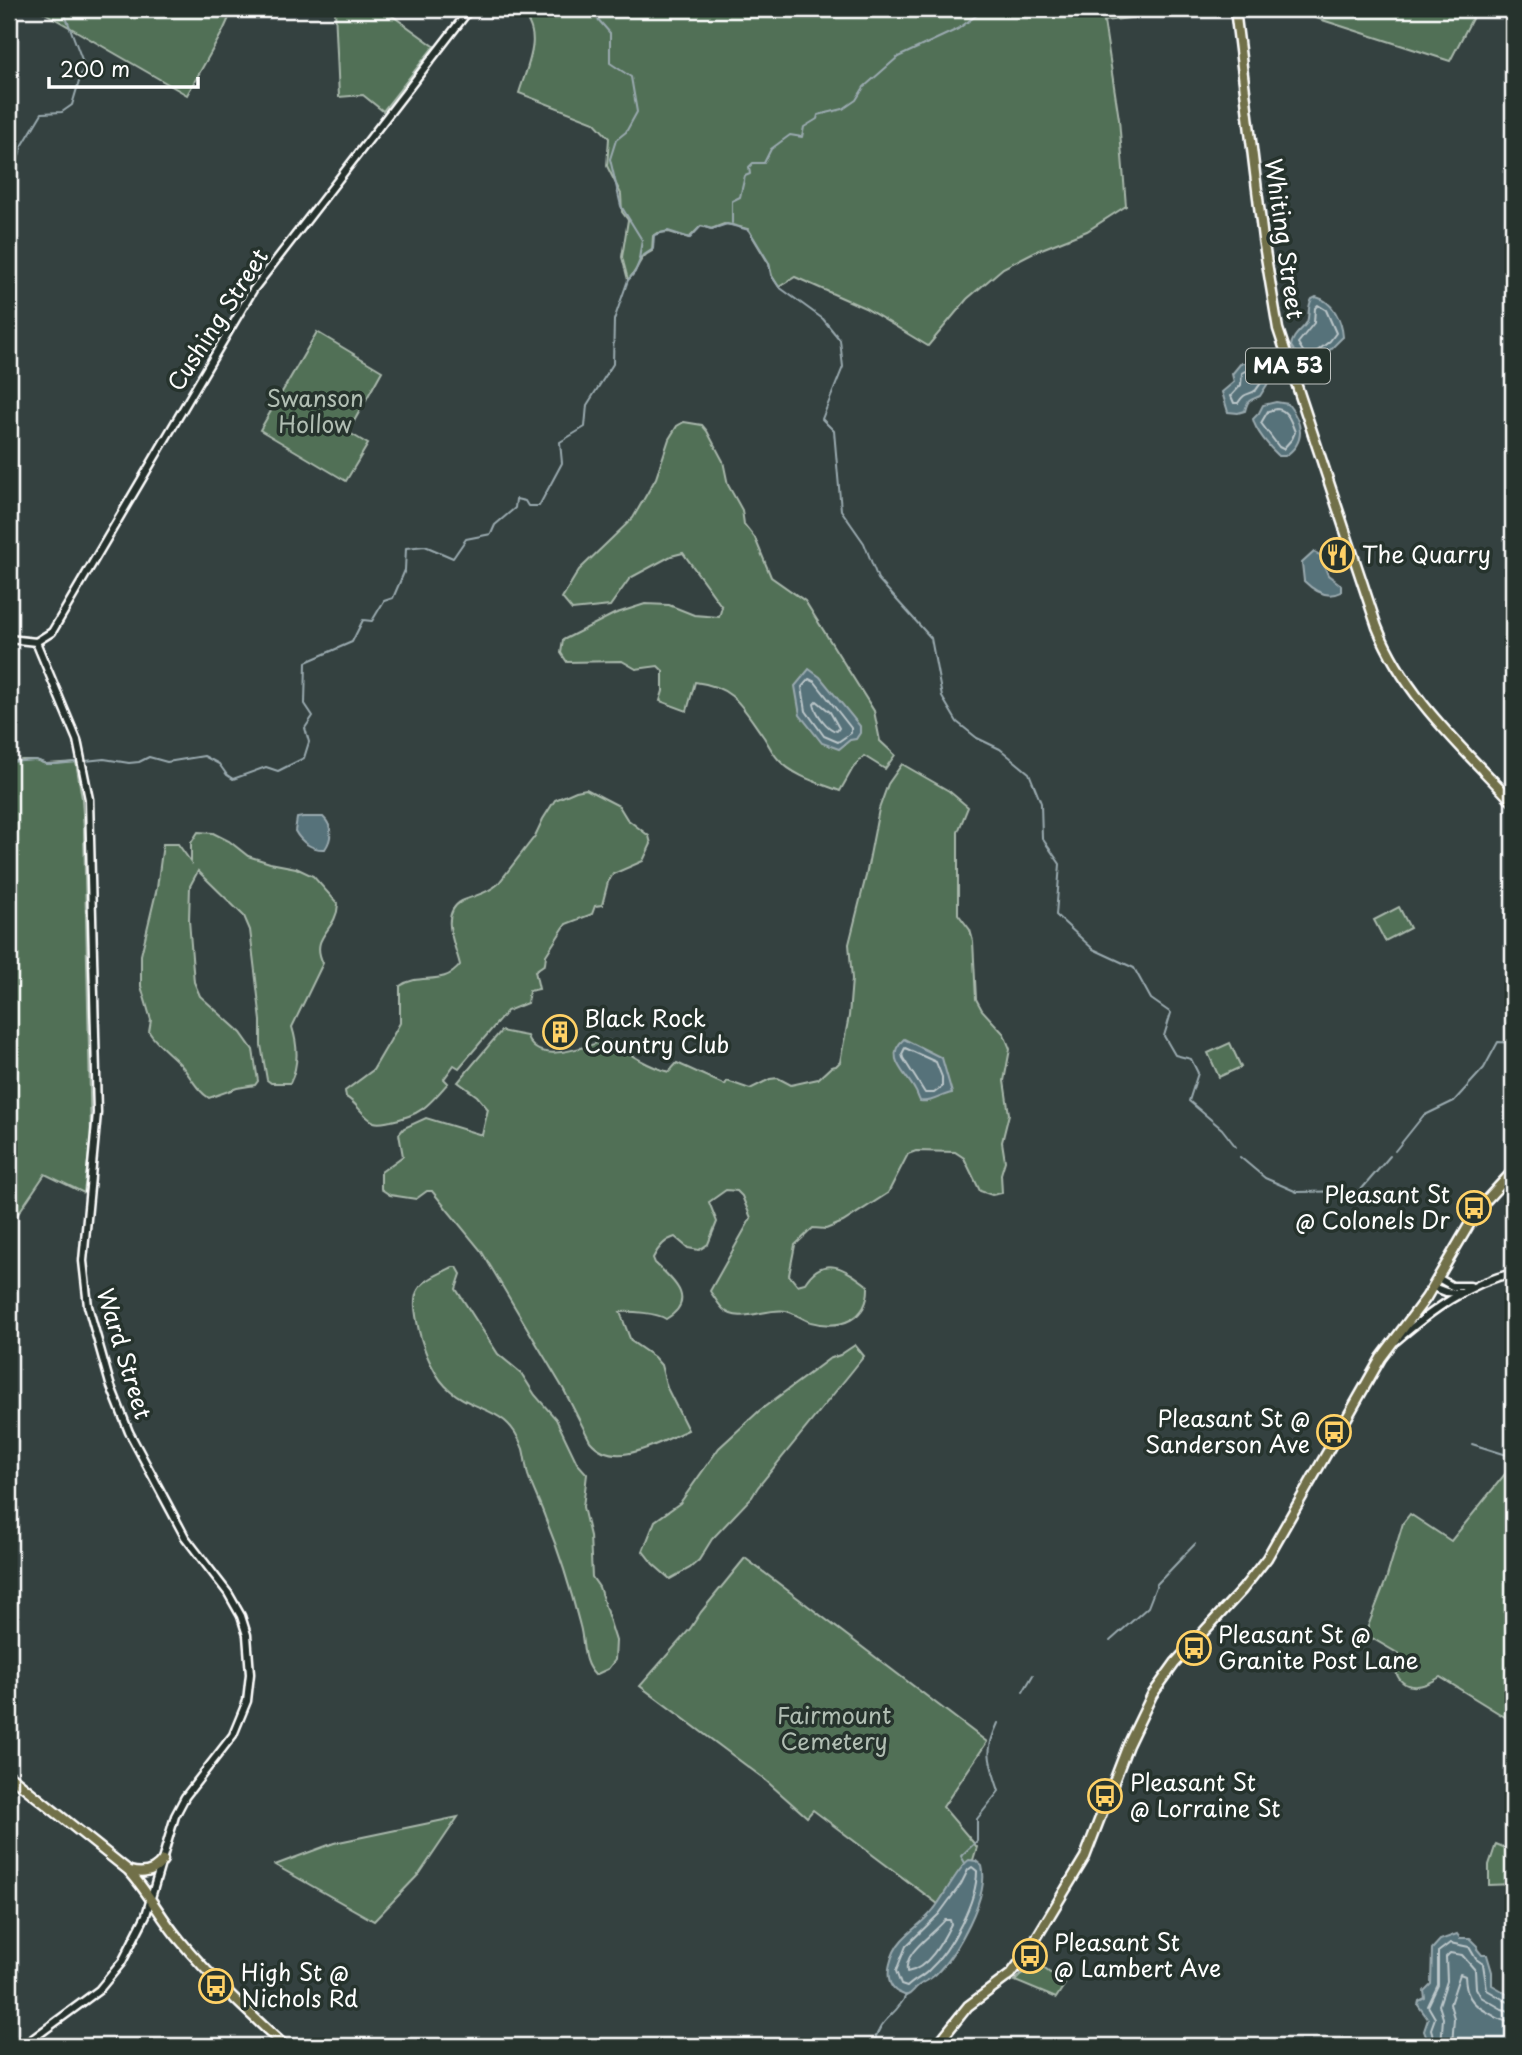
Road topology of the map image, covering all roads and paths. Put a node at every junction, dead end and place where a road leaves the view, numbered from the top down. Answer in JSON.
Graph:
{"nodes":[{"id":1,"x":470,"y":9,"type":"edge"},
{"id":2,"x":1235,"y":9,"type":"edge"},
{"id":3,"x":9,"y":639,"type":"edge"},
{"id":4,"x":37,"y":642,"type":"junction"},
{"id":5,"x":1513,"y":802,"type":"edge"},
{"id":6,"x":1513,"y":1171,"type":"edge"},
{"id":7,"x":1513,"y":1273,"type":"edge"},
{"id":8,"x":1438,"y":1278,"type":"junction"},
{"id":9,"x":1472,"y":1286,"type":"junction"},
{"id":10,"x":1433,"y":1287,"type":"junction"},
{"id":11,"x":1461,"y":1293,"type":"junction"},
{"id":12,"x":1387,"y":1349,"type":"junction"},
{"id":13,"x":9,"y":1775,"type":"edge"},
{"id":14,"x":163,"y":1860,"type":"junction"},
{"id":15,"x":128,"y":1870,"type":"junction"},
{"id":16,"x":151,"y":1900,"type":"junction"},
{"id":17,"x":23,"y":2046,"type":"edge"},
{"id":18,"x":285,"y":2046,"type":"edge"},
{"id":19,"x":936,"y":2046,"type":"edge"}],
"edges":[{"from":1,"to":4,"type":"street","name":"Cushing Street"},
{"from":2,"to":5,"type":"main road","name":"Whiting Street","number":"MA 53"},
{"from":3,"to":4,"type":"street"},
{"from":4,"to":14,"type":"street","name":"Ward Street"},
{"from":6,"to":8,"type":"main road"},
{"from":7,"to":9,"type":"street"},
{"from":8,"to":9,"type":"street"},
{"from":8,"to":10,"type":"main road"},
{"from":9,"to":11,"type":"street"},
{"from":10,"to":11,"type":"street"},
{"from":10,"to":12,"type":"main road"},
{"from":11,"to":12,"type":"street"},
{"from":12,"to":19,"type":"main road"},
{"from":13,"to":15,"type":"main road"},
{"from":14,"to":15,"type":"main road"},
{"from":14,"to":16,"type":"street","name":"Ward Street"},
{"from":15,"to":16,"type":"main road"},
{"from":16,"to":17,"type":"street","name":"Ward Street"},
{"from":16,"to":18,"type":"main road"}]}
